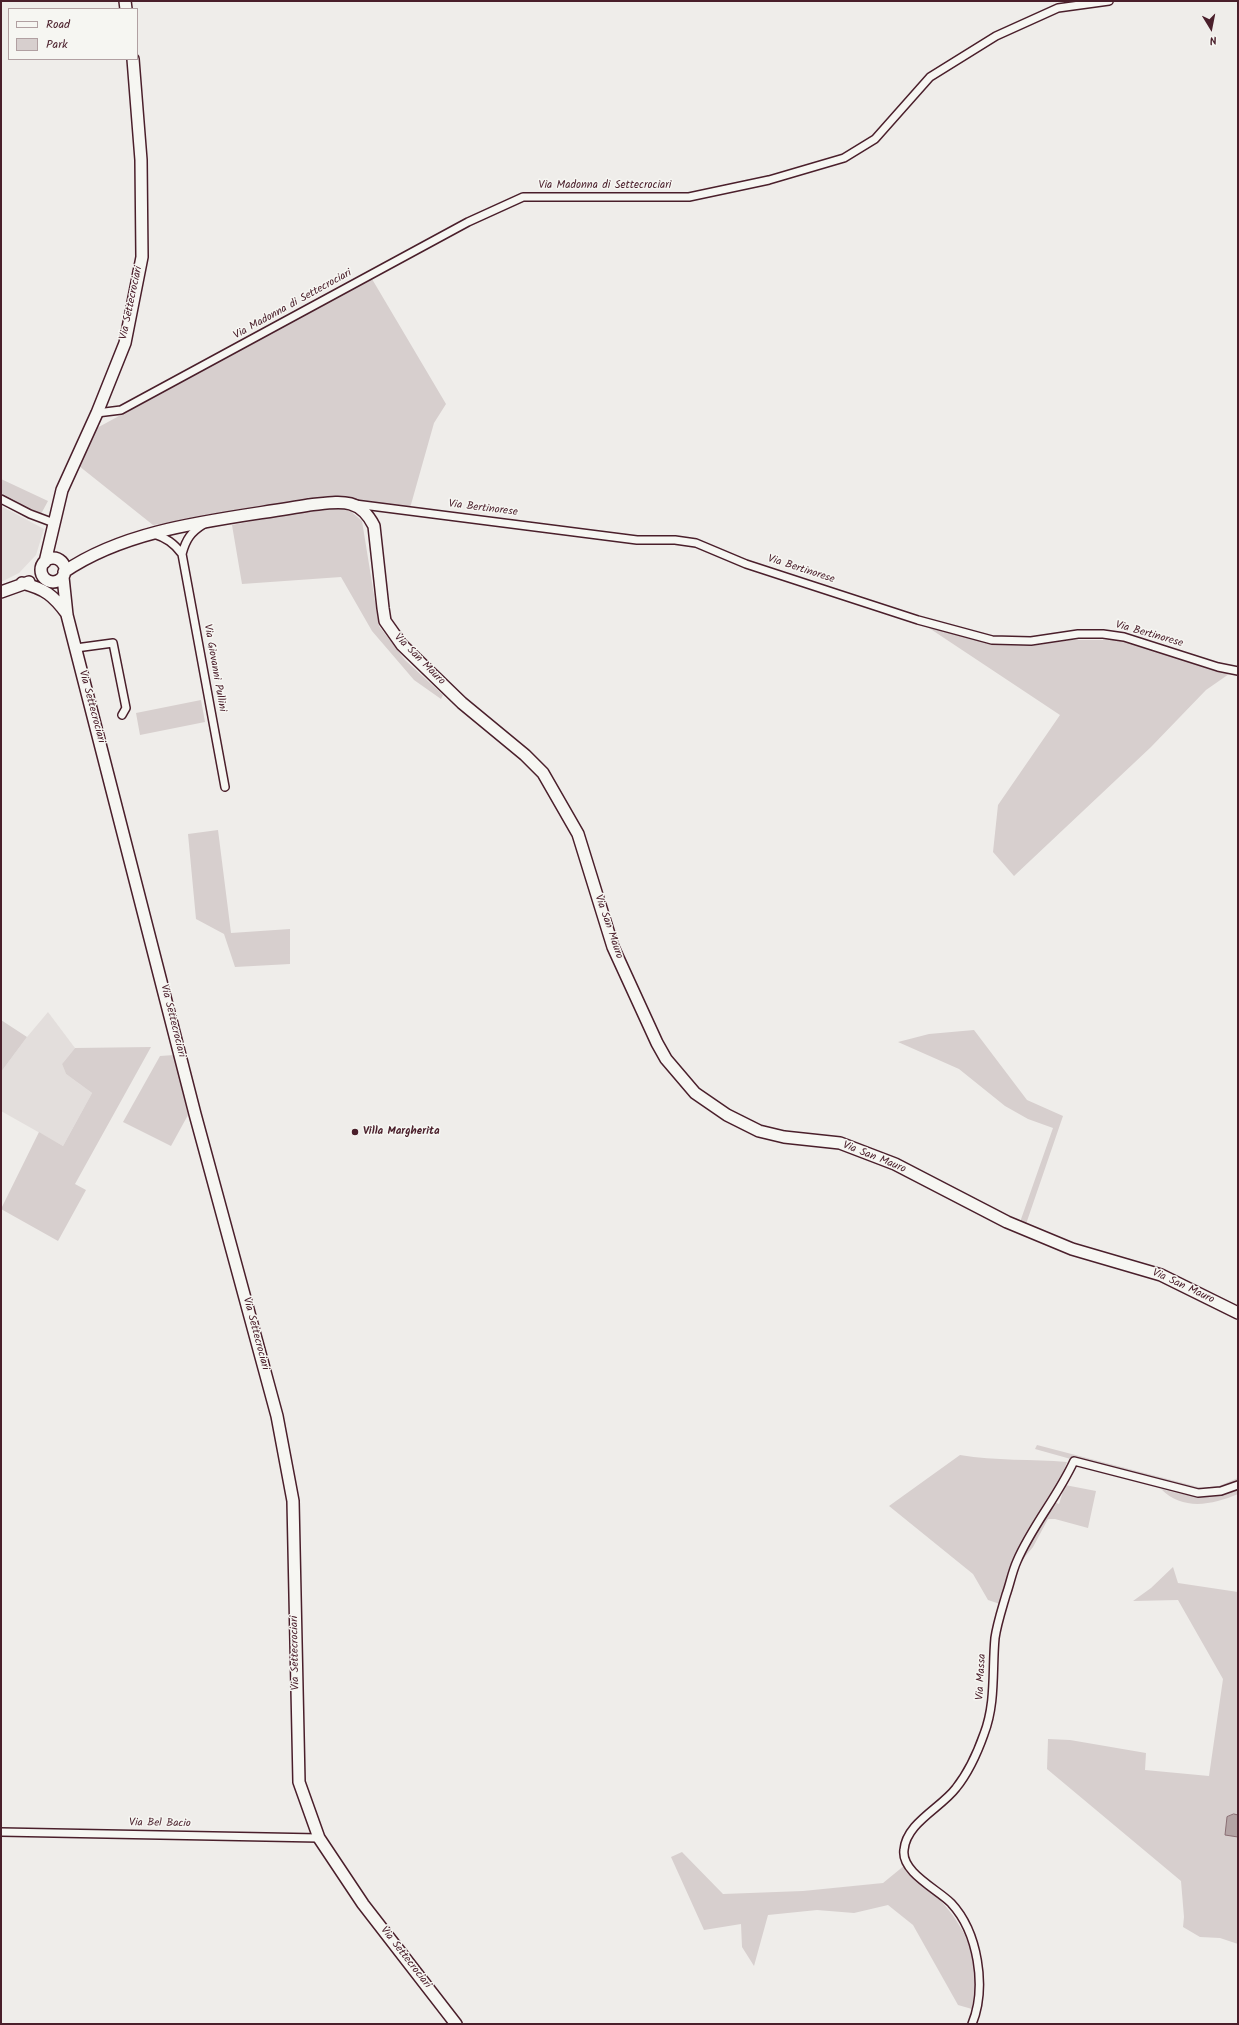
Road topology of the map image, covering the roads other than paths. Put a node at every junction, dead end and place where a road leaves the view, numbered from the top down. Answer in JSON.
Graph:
{"nodes":[{"id":1,"x":1109,"y":1,"type":"edge"},
{"id":2,"x":133,"y":60,"type":"edge"},
{"id":3,"x":97,"y":412,"type":"junction"},
{"id":4,"x":1,"y":499,"type":"edge"},
{"id":5,"x":351,"y":504,"type":"junction"},
{"id":6,"x":206,"y":523,"type":"junction"},
{"id":7,"x":53,"y":528,"type":"junction"},
{"id":8,"x":177,"y":528,"type":"junction"},
{"id":9,"x":151,"y":532,"type":"junction"},
{"id":10,"x":185,"y":543,"type":"junction"},
{"id":11,"x":176,"y":546,"type":"junction"},
{"id":12,"x":182,"y":554,"type":"junction"},
{"id":13,"x":94,"y":555,"type":"junction"},
{"id":14,"x":58,"y":560,"type":"junction"},
{"id":15,"x":46,"y":574,"type":"junction"},
{"id":16,"x":64,"y":574,"type":"junction"},
{"id":17,"x":22,"y":583,"type":"junction"},
{"id":18,"x":1,"y":592,"type":"edge"},
{"id":19,"x":67,"y":615,"type":"junction"},
{"id":20,"x":76,"y":648,"type":"junction"},
{"id":21,"x":1238,"y":671,"type":"edge"},
{"id":22,"x":122,"y":715,"type":"dead end"},
{"id":23,"x":225,"y":787,"type":"dead end"},
{"id":24,"x":1238,"y":1313,"type":"edge"},
{"id":25,"x":1238,"y":1485,"type":"edge"},
{"id":26,"x":1,"y":1832,"type":"edge"},
{"id":27,"x":320,"y":1838,"type":"junction"},
{"id":28,"x":456,"y":2024,"type":"edge"},
{"id":29,"x":972,"y":2024,"type":"edge"}],
"edges":[{"from":1,"to":3,"type":"street","name":"Via Madonna di Settecrociari"},
{"from":2,"to":3,"type":"main road","name":"Via Settecrociari"},
{"from":3,"to":7,"type":"main road","name":"Via Settecrociari"},
{"from":4,"to":7,"type":"street"},
{"from":5,"to":6,"type":"main road","name":"Via San Mauro"},
{"from":5,"to":21,"type":"street","name":"Via Bertinorese"},
{"from":5,"to":24,"type":"main road","name":"Via San Mauro"},
{"from":6,"to":8,"type":"main road","name":"Via San Mauro"},
{"from":6,"to":10,"type":"street","name":"Via Giovanni Pullini"},
{"from":7,"to":14,"type":"main road","name":"Via Settecrociari"},
{"from":7,"to":15,"type":"main road","name":"Via Settecrociari"},
{"from":8,"to":9,"type":"main road","name":"Via San Mauro"},
{"from":8,"to":10,"type":"street","name":"Via Giovanni Pullini"},
{"from":8,"to":11,"type":"street","name":"Via Giovanni Pullini"},
{"from":9,"to":11,"type":"street","name":"Via Giovanni Pullini"},
{"from":9,"to":13,"type":"main road","name":"Via San Mauro"},
{"from":10,"to":12,"type":"street","name":"Via Giovanni Pullini"},
{"from":11,"to":12,"type":"street","name":"Via Giovanni Pullini"},
{"from":12,"to":23,"type":"street","name":"Via Giovanni Pullini"},
{"from":13,"to":14,"type":"main road","name":"Via San Mauro"},
{"from":13,"to":16,"type":"main road","name":"Via San Mauro"},
{"from":14,"to":15,"type":"main road","name":"Via San Mauro"},
{"from":14,"to":16,"type":"main road","name":"Via Settecrociari"},
{"from":15,"to":16,"type":"main road","name":"Via San Mauro"},
{"from":15,"to":17,"type":"main road"},
{"from":15,"to":19,"type":"main road","name":"Via Settecrociari"},
{"from":16,"to":19,"type":"main road","name":"Via Settecrociari"},
{"from":17,"to":18,"type":"main road"},
{"from":17,"to":19,"type":"main road"},
{"from":19,"to":20,"type":"main road","name":"Via Settecrociari"},
{"from":20,"to":22,"type":"street"},
{"from":20,"to":27,"type":"main road","name":"Via Settecrociari"},
{"from":25,"to":29,"type":"street","name":"Via Massa"},
{"from":26,"to":27,"type":"street","name":"Via Bel Bacio"},
{"from":27,"to":28,"type":"main road","name":"Via Settecrociari"}]}
